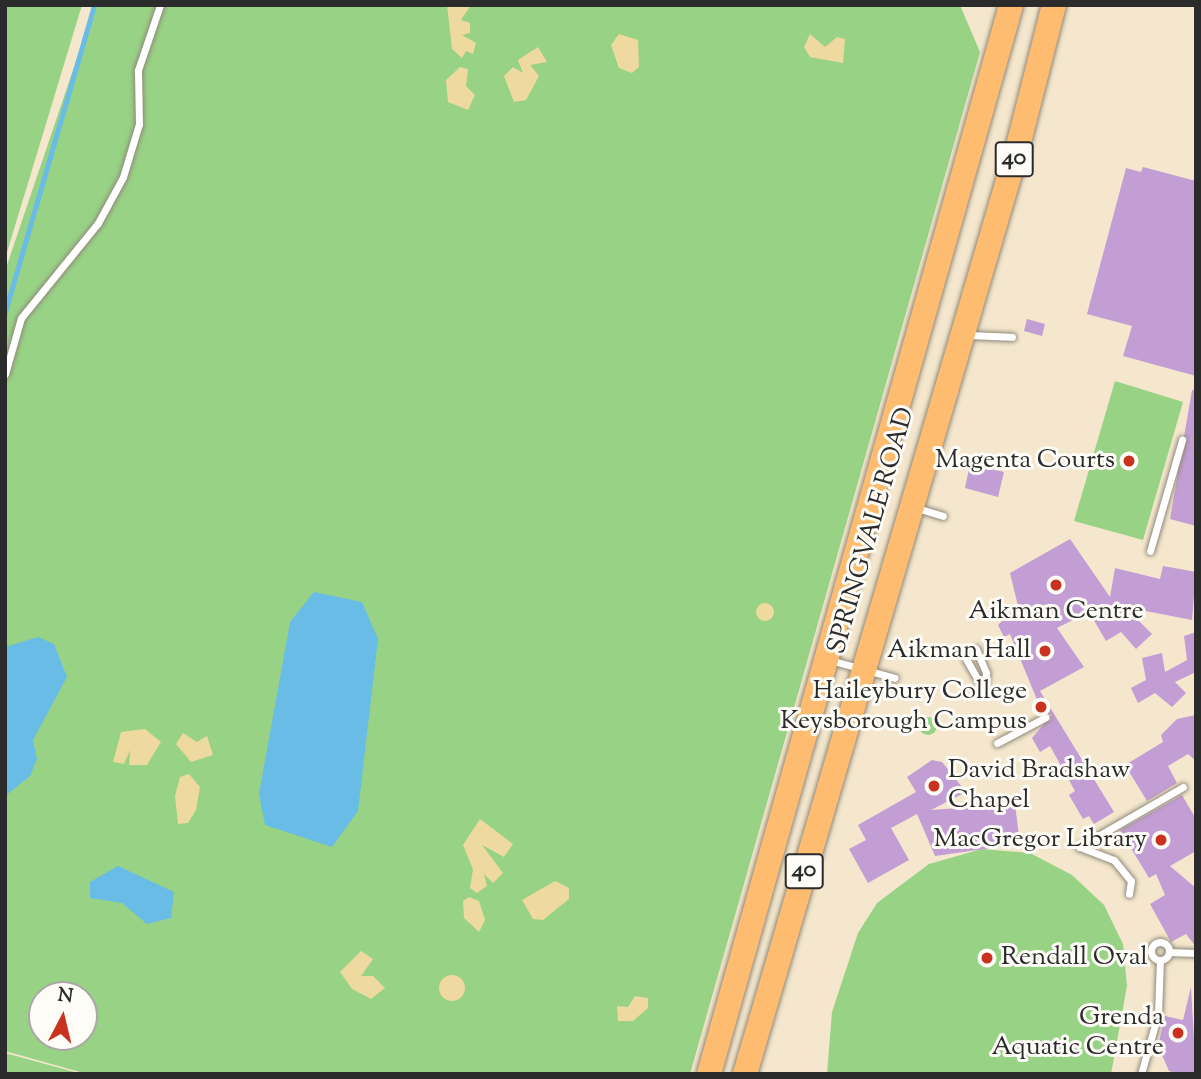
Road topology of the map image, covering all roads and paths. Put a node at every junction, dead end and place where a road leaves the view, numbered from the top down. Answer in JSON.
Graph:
{"nodes":[{"id":1,"x":160,"y":5,"type":"edge"},
{"id":2,"x":994,"y":5,"type":"edge"},
{"id":3,"x":1011,"y":5,"type":"edge"},
{"id":4,"x":1054,"y":5,"type":"edge"},
{"id":5,"x":1004,"y":33,"type":"junction"},
{"id":6,"x":961,"y":336,"type":"junction"},
{"id":7,"x":1012,"y":337,"type":"dead end"},
{"id":8,"x":5,"y":374,"type":"edge"},
{"id":9,"x":1182,"y":440,"type":"dead end"},
{"id":10,"x":909,"y":506,"type":"junction"},
{"id":11,"x":943,"y":516,"type":"dead end"},
{"id":12,"x":1150,"y":551,"type":"dead end"},
{"id":13,"x":976,"y":649,"type":"dead end"},
{"id":14,"x":967,"y":659,"type":"dead end"},
{"id":15,"x":829,"y":660,"type":"junction"},
{"id":16,"x":862,"y":669,"type":"junction"},
{"id":17,"x":895,"y":678,"type":"dead end"},
{"id":18,"x":1046,"y":718,"type":"dead end"},
{"id":19,"x":997,"y":743,"type":"dead end"},
{"id":20,"x":1183,"y":787,"type":"dead end"},
{"id":21,"x":1129,"y":894,"type":"dead end"},
{"id":22,"x":1169,"y":952,"type":"junction"},
{"id":23,"x":1196,"y":953,"type":"edge"},
{"id":24,"x":1160,"y":960,"type":"junction"},
{"id":25,"x":709,"y":1074,"type":"edge"},
{"id":26,"x":746,"y":1074,"type":"edge"},
{"id":27,"x":1141,"y":1074,"type":"edge"}],
"edges":[{"from":1,"to":8,"type":"lane"},
{"from":2,"to":5,"type":"highway"},
{"from":3,"to":5,"type":"highway","name":"SPRINGVALE ROAD","number":"40"},
{"from":4,"to":6,"type":"highway","name":"SPRINGVALE ROAD","number":"40"},
{"from":5,"to":15,"type":"highway","name":"SPRINGVALE ROAD","number":"40"},
{"from":6,"to":7,"type":"lane"},
{"from":6,"to":10,"type":"highway","name":"SPRINGVALE ROAD","number":"40"},
{"from":9,"to":12,"type":"lane"},
{"from":10,"to":11,"type":"lane"},
{"from":10,"to":16,"type":"highway","name":"SPRINGVALE ROAD","number":"40"},
{"from":13,"to":14,"type":"lane"},
{"from":15,"to":16,"type":"lane"},
{"from":15,"to":25,"type":"highway","name":"SPRINGVALE ROAD","number":"40"},
{"from":16,"to":17,"type":"lane"},
{"from":16,"to":26,"type":"highway","name":"SPRINGVALE ROAD","number":"40"},
{"from":18,"to":19,"type":"lane"},
{"from":20,"to":21,"type":"lane"},
{"from":22,"to":23,"type":"lane"},
{"from":22,"to":24,"type":"lane"},
{"from":22,"to":24,"type":"lane"},
{"from":24,"to":27,"type":"lane"}]}
